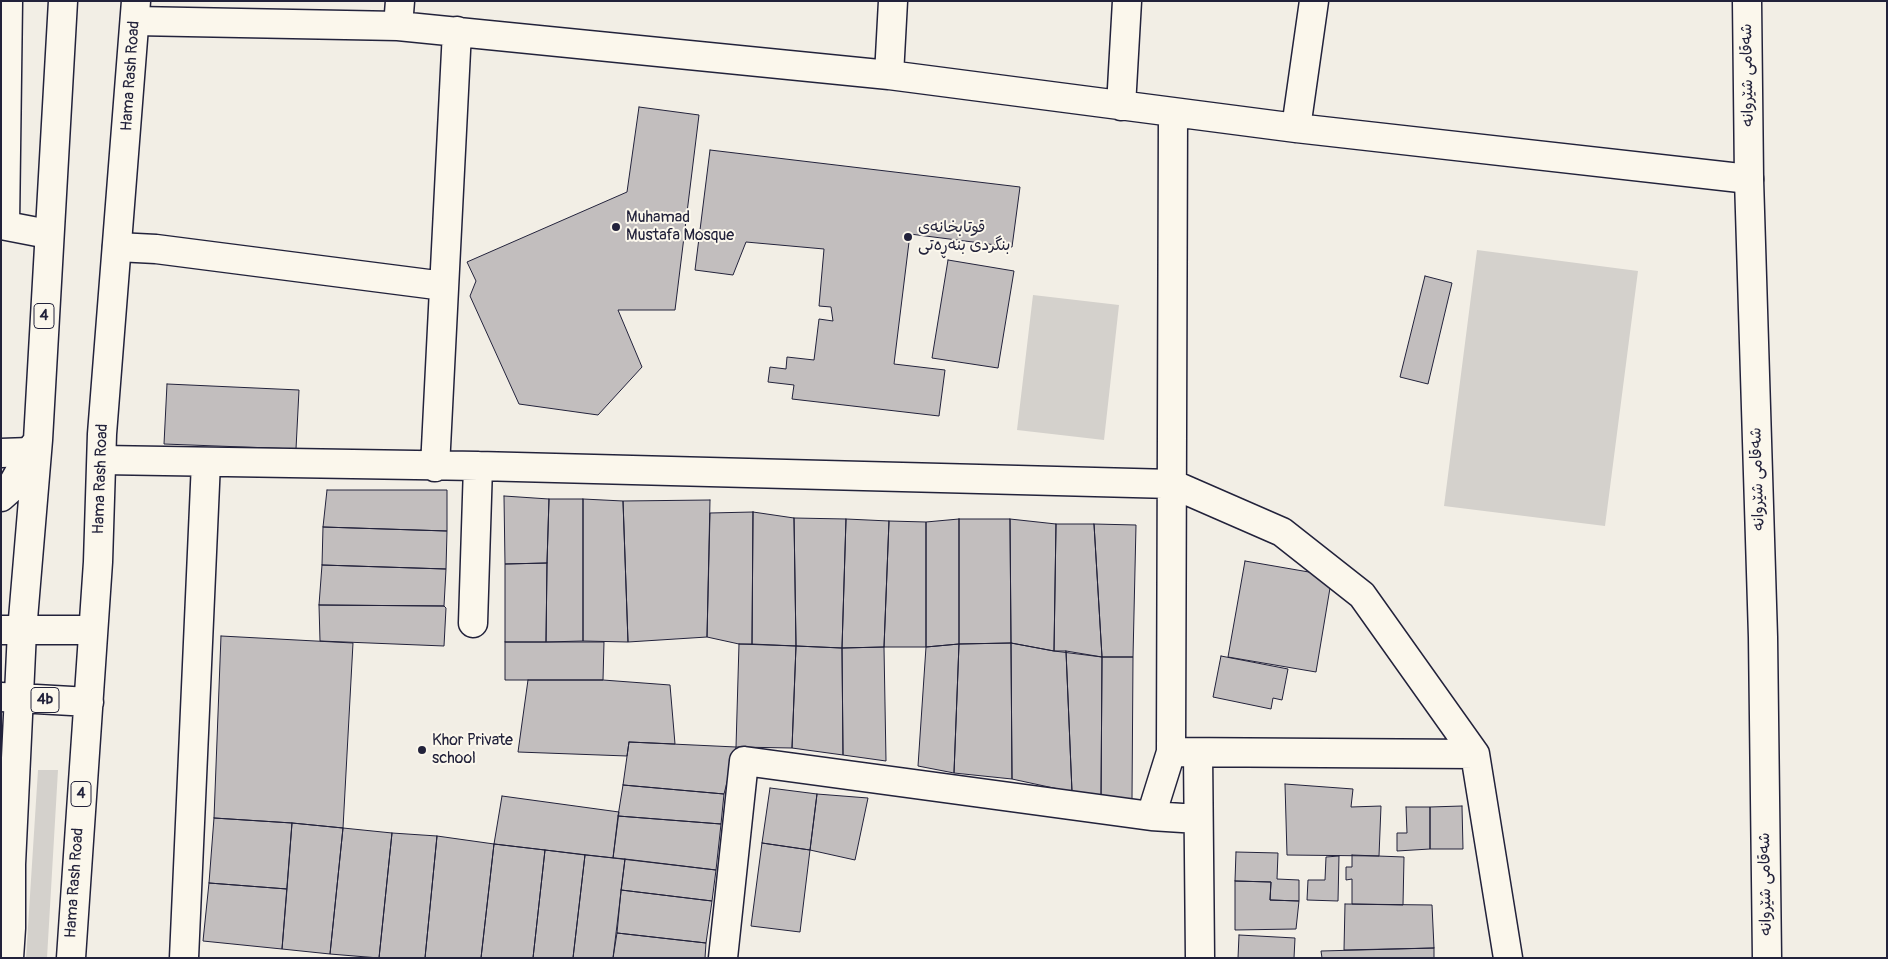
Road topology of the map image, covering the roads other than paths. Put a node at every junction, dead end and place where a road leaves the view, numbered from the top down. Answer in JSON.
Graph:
{"nodes":[{"id":1,"x":8,"y":1,"type":"edge"},
{"id":2,"x":63,"y":1,"type":"edge"},
{"id":3,"x":894,"y":1,"type":"edge"},
{"id":4,"x":1127,"y":1,"type":"edge"},
{"id":5,"x":1314,"y":1,"type":"edge"},
{"id":6,"x":1747,"y":1,"type":"edge"},
{"id":7,"x":136,"y":11,"type":"edge"},
{"id":8,"x":399,"y":13,"type":"edge"},
{"id":9,"x":457,"y":31,"type":"junction"},
{"id":10,"x":889,"y":75,"type":"junction"},
{"id":11,"x":1121,"y":106,"type":"junction"},
{"id":12,"x":1173,"y":113,"type":"junction"},
{"id":13,"x":1296,"y":128,"type":"junction"},
{"id":14,"x":1749,"y":179,"type":"junction"},
{"id":15,"x":3,"y":225,"type":"edge"},
{"id":16,"x":48,"y":234,"type":"junction"},
{"id":17,"x":117,"y":247,"type":"junction"},
{"id":18,"x":444,"y":286,"type":"junction"},
{"id":19,"x":34,"y":446,"type":"junction"},
{"id":20,"x":1,"y":454,"type":"edge"},
{"id":21,"x":102,"y":460,"type":"junction"},
{"id":22,"x":206,"y":462,"type":"junction"},
{"id":23,"x":478,"y":466,"type":"junction"},
{"id":24,"x":436,"y":467,"type":"junction"},
{"id":25,"x":1172,"y":484,"type":"junction"},
{"id":26,"x":1,"y":497,"type":"edge"},
{"id":27,"x":473,"y":623,"type":"dead end"},
{"id":28,"x":12,"y":630,"type":"edge"},
{"id":29,"x":93,"y":630,"type":"junction"},
{"id":30,"x":10,"y":698,"type":"edge"},
{"id":31,"x":89,"y":702,"type":"junction"},
{"id":32,"x":1171,"y":752,"type":"junction"},
{"id":33,"x":1198,"y":753,"type":"junction"},
{"id":34,"x":1475,"y":754,"type":"junction"},
{"id":35,"x":1151,"y":816,"type":"junction"},
{"id":36,"x":1198,"y":819,"type":"junction"},
{"id":37,"x":1,"y":838,"type":"edge"},
{"id":38,"x":10,"y":864,"type":"junction"},
{"id":39,"x":9,"y":958,"type":"edge"},
{"id":40,"x":71,"y":958,"type":"edge"},
{"id":41,"x":184,"y":958,"type":"edge"},
{"id":42,"x":723,"y":958,"type":"edge"},
{"id":43,"x":1200,"y":958,"type":"edge"},
{"id":44,"x":1508,"y":958,"type":"edge"},
{"id":45,"x":1767,"y":958,"type":"edge"}],
"edges":[{"from":1,"to":15,"type":"main road"},
{"from":2,"to":16,"type":"main road","number":"4"},
{"from":3,"to":10,"type":"main road"},
{"from":4,"to":11,"type":"main road"},
{"from":5,"to":13,"type":"main road"},
{"from":6,"to":14,"type":"main road","name":"شەقامی شێروانە"},
{"from":7,"to":8,"type":"main road"},
{"from":7,"to":17,"type":"main road","name":"Hama Rash Road","number":"4"},
{"from":8,"to":9,"type":"main road"},
{"from":9,"to":10,"type":"main road"},
{"from":9,"to":18,"type":"main road"},
{"from":10,"to":11,"type":"main road"},
{"from":11,"to":12,"type":"main road"},
{"from":12,"to":13,"type":"main road"},
{"from":12,"to":25,"type":"main road"},
{"from":13,"to":14,"type":"main road"},
{"from":14,"to":45,"type":"main road","name":"شەقامی شێروانە"},
{"from":15,"to":16,"type":"main road"},
{"from":16,"to":19,"type":"main road","number":"4"},
{"from":17,"to":18,"type":"main road"},
{"from":17,"to":21,"type":"main road","name":"Hama Rash Road","number":"4"},
{"from":18,"to":24,"type":"main road"},
{"from":19,"to":20,"type":"main road"},
{"from":19,"to":26,"type":"main road"},
{"from":19,"to":28,"type":"main road","number":"4"},
{"from":21,"to":22,"type":"main road"},
{"from":21,"to":29,"type":"main road","name":"Hama Rash Road","number":"4"},
{"from":22,"to":24,"type":"main road"},
{"from":22,"to":41,"type":"main road"},
{"from":23,"to":24,"type":"main road"},
{"from":23,"to":25,"type":"main road"},
{"from":23,"to":27,"type":"main road"},
{"from":25,"to":32,"type":"main road"},
{"from":25,"to":34,"type":"main road"},
{"from":28,"to":29,"type":"main road"},
{"from":28,"to":30,"type":"main road","number":"4"},
{"from":29,"to":31,"type":"main road","name":"Hama Rash Road","number":"4"},
{"from":30,"to":31,"type":"main road","number":"4b"},
{"from":30,"to":38,"type":"main road","number":"4"},
{"from":31,"to":40,"type":"main road","name":"Hama Rash Road","number":"4"},
{"from":32,"to":33,"type":"main road"},
{"from":32,"to":35,"type":"main road"},
{"from":33,"to":34,"type":"main road"},
{"from":33,"to":36,"type":"main road"},
{"from":34,"to":44,"type":"main road"},
{"from":35,"to":36,"type":"main road"},
{"from":35,"to":42,"type":"main road"},
{"from":36,"to":43,"type":"main road"},
{"from":37,"to":38,"type":"main road"},
{"from":38,"to":39,"type":"main road","number":"4"}]}
